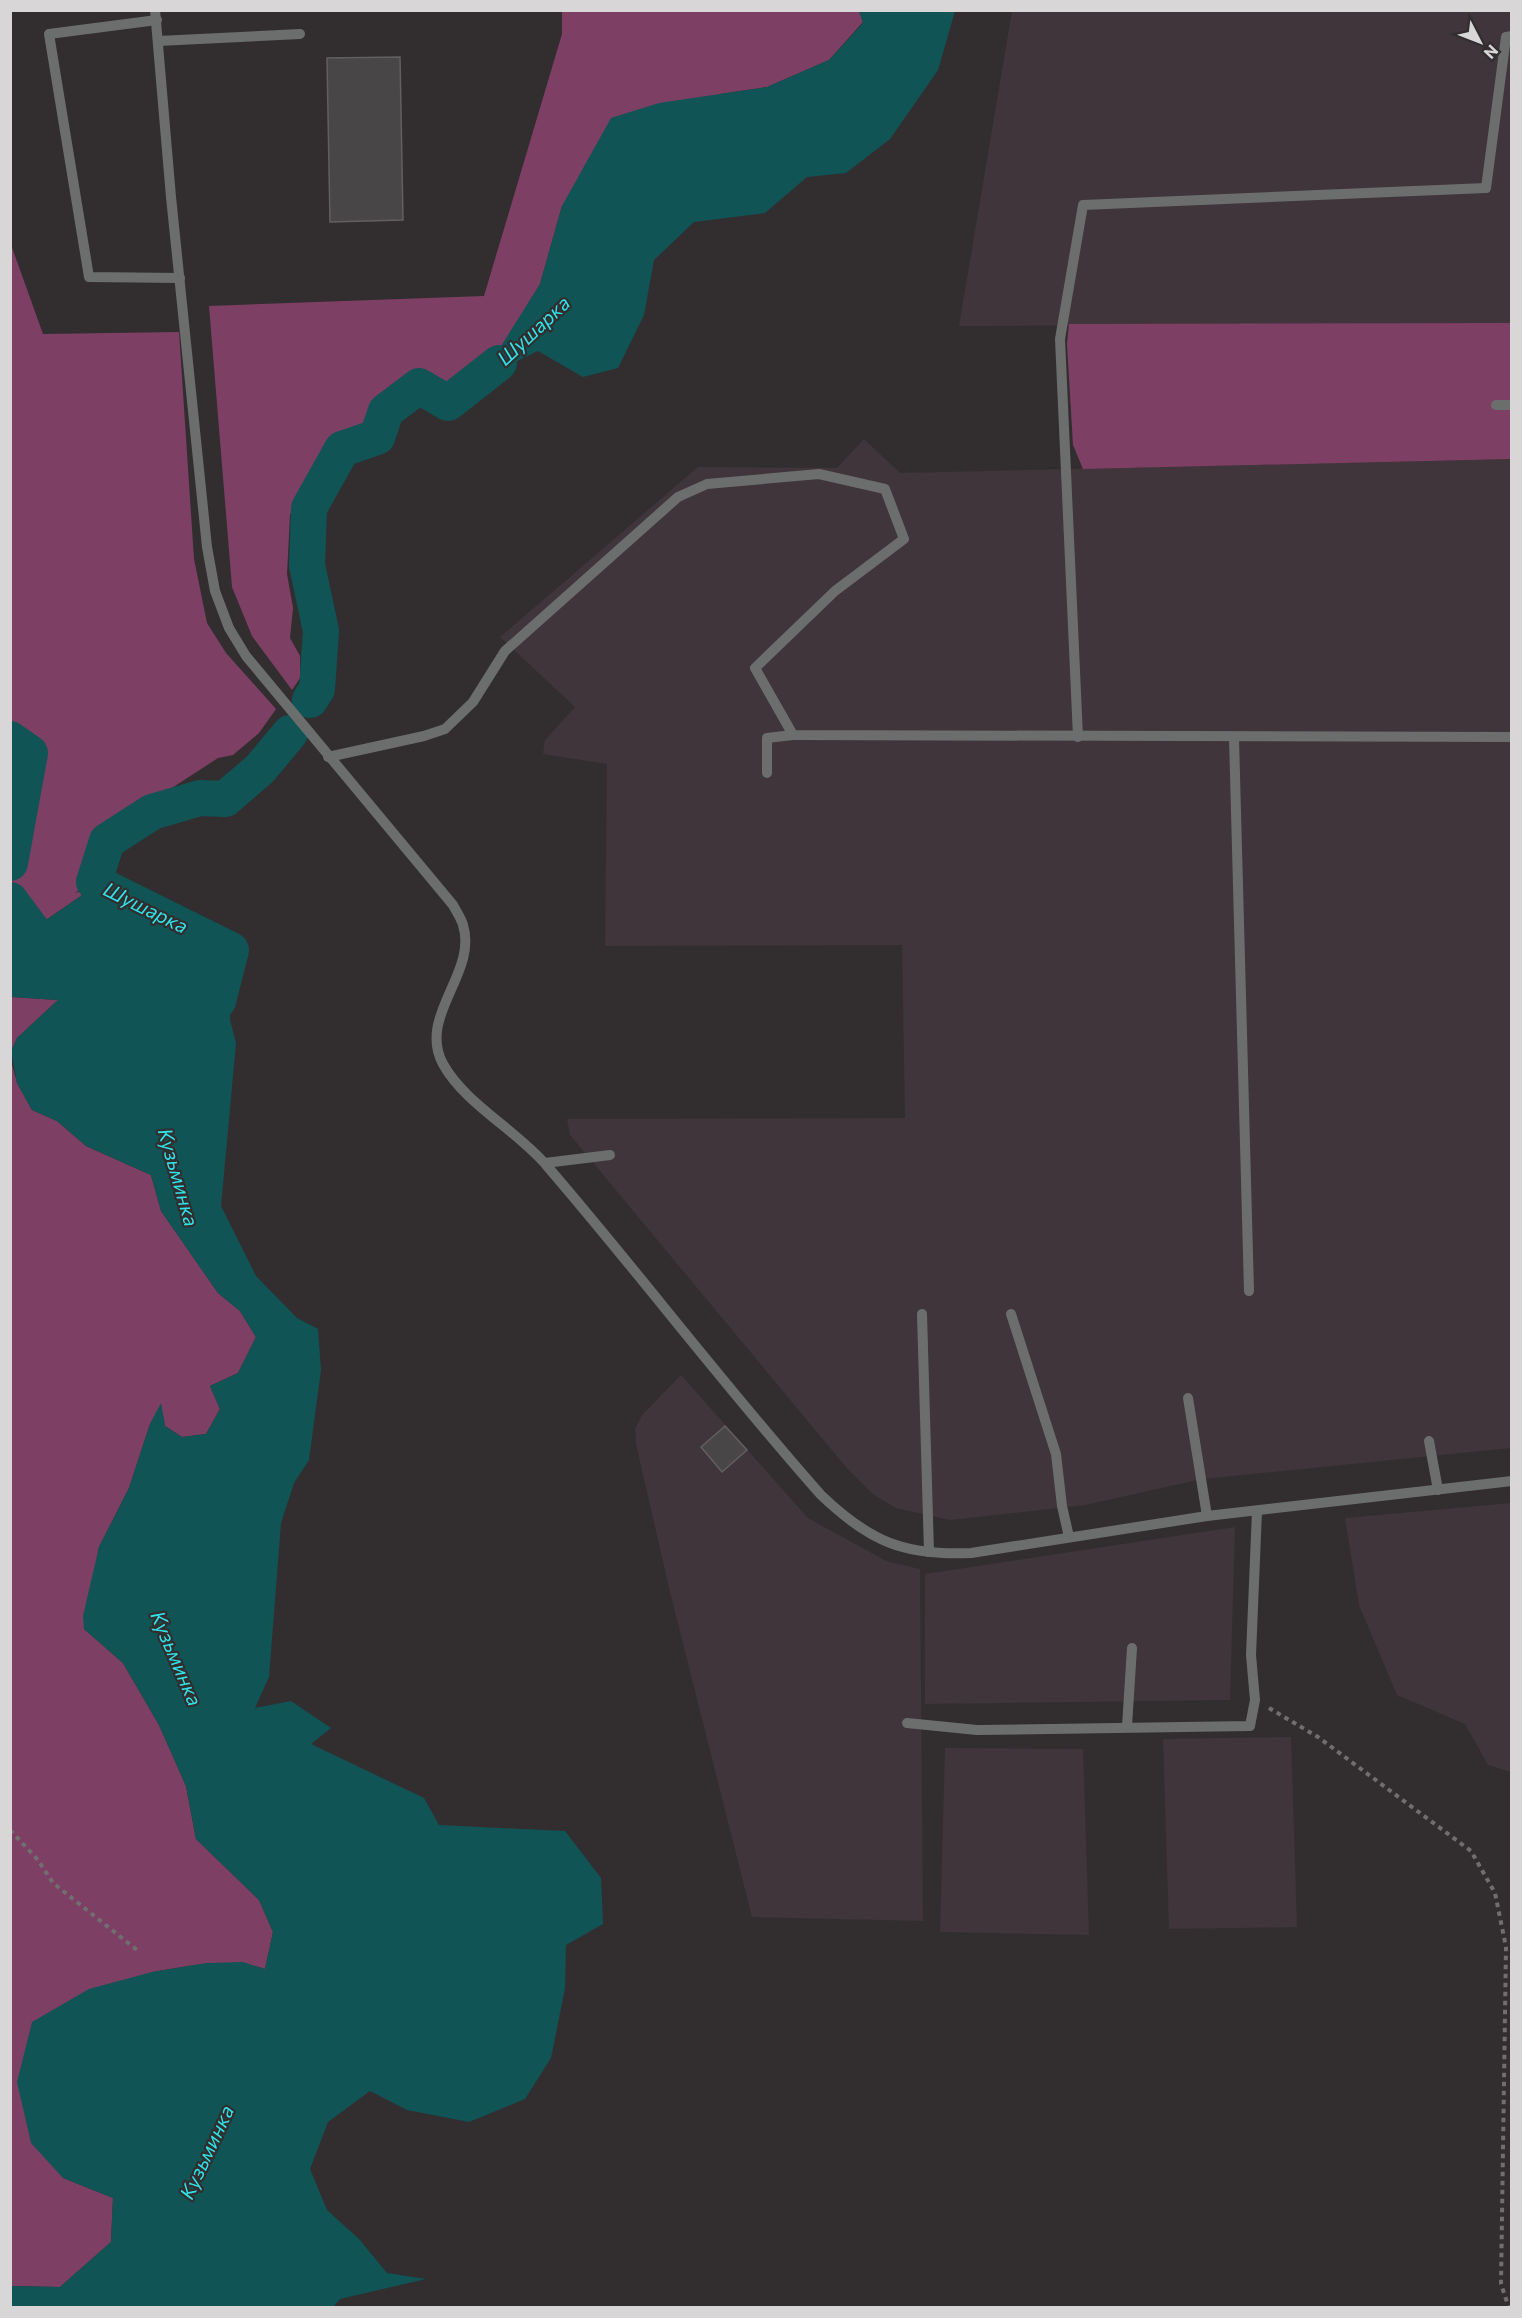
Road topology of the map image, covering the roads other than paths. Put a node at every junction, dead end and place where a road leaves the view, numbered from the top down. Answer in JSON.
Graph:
{"nodes":[{"id":1,"x":156,"y":15,"type":"edge"},
{"id":2,"x":300,"y":34,"type":"dead end"},
{"id":3,"x":1512,"y":36,"type":"edge"},
{"id":4,"x":158,"y":40,"type":"junction"},
{"id":5,"x":180,"y":278,"type":"junction"},
{"id":6,"x":1496,"y":405,"type":"dead end"},
{"id":7,"x":1512,"y":405,"type":"edge"},
{"id":8,"x":793,"y":735,"type":"junction"},
{"id":9,"x":1078,"y":737,"type":"junction"},
{"id":10,"x":1512,"y":737,"type":"edge"},
{"id":11,"x":1234,"y":738,"type":"junction"},
{"id":12,"x":328,"y":757,"type":"junction"},
{"id":13,"x":767,"y":773,"type":"dead end"},
{"id":14,"x":610,"y":1155,"type":"dead end"},
{"id":15,"x":545,"y":1163,"type":"junction"},
{"id":16,"x":1248,"y":1291,"type":"dead end"},
{"id":17,"x":922,"y":1314,"type":"dead end"},
{"id":18,"x":1011,"y":1314,"type":"dead end"},
{"id":19,"x":1188,"y":1398,"type":"dead end"},
{"id":20,"x":1429,"y":1441,"type":"dead end"},
{"id":21,"x":1512,"y":1481,"type":"edge"},
{"id":22,"x":1438,"y":1490,"type":"junction"},
{"id":23,"x":1257,"y":1511,"type":"junction"},
{"id":24,"x":1207,"y":1516,"type":"junction"},
{"id":25,"x":1069,"y":1537,"type":"junction"},
{"id":26,"x":929,"y":1552,"type":"junction"},
{"id":27,"x":1132,"y":1648,"type":"dead end"},
{"id":28,"x":908,"y":1723,"type":"dead end"},
{"id":29,"x":1127,"y":1726,"type":"junction"}],
"edges":[{"from":1,"to":4,"type":"lane"},
{"from":1,"to":5,"type":"lane"},
{"from":2,"to":4,"type":"lane"},
{"from":3,"to":9,"type":"lane"},
{"from":4,"to":5,"type":"lane"},
{"from":5,"to":12,"type":"lane"},
{"from":6,"to":7,"type":"lane"},
{"from":8,"to":9,"type":"lane"},
{"from":8,"to":12,"type":"lane"},
{"from":8,"to":13,"type":"lane"},
{"from":9,"to":11,"type":"lane"},
{"from":10,"to":11,"type":"lane"},
{"from":11,"to":16,"type":"lane"},
{"from":12,"to":15,"type":"lane"},
{"from":14,"to":15,"type":"lane"},
{"from":15,"to":26,"type":"lane"},
{"from":17,"to":26,"type":"lane"},
{"from":18,"to":25,"type":"lane"},
{"from":19,"to":24,"type":"lane"},
{"from":20,"to":22,"type":"lane"},
{"from":21,"to":22,"type":"lane"},
{"from":22,"to":23,"type":"lane"},
{"from":23,"to":24,"type":"lane"},
{"from":23,"to":29,"type":"lane"},
{"from":24,"to":25,"type":"lane"},
{"from":25,"to":26,"type":"lane"},
{"from":27,"to":29,"type":"lane"},
{"from":28,"to":29,"type":"lane"}]}
